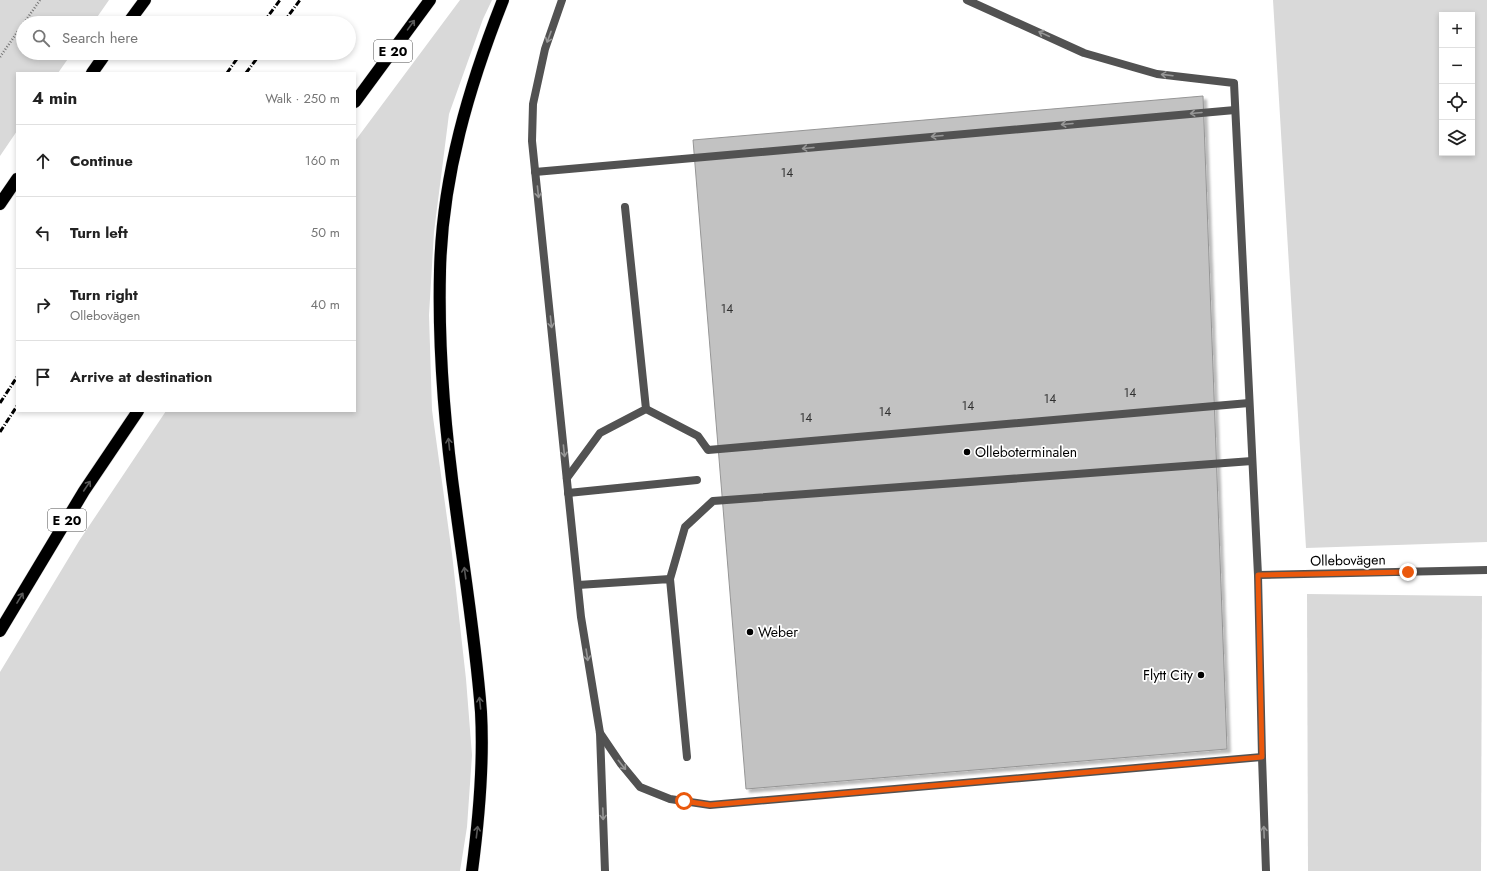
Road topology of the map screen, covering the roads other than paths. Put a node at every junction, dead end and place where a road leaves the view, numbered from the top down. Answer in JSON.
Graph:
{"nodes":[{"id":1,"x":145,"y":0,"type":"edge"},
{"id":2,"x":430,"y":0,"type":"edge"},
{"id":3,"x":504,"y":0,"type":"edge"},
{"id":4,"x":562,"y":0,"type":"edge"},
{"id":5,"x":967,"y":0,"type":"edge"},
{"id":6,"x":133,"y":16,"type":"edge"},
{"id":7,"x":101,"y":60,"type":"edge"},
{"id":8,"x":93,"y":72,"type":"edge"},
{"id":9,"x":356,"y":101,"type":"edge"},
{"id":10,"x":1235,"y":110,"type":"junction"},
{"id":11,"x":535,"y":172,"type":"junction"},
{"id":12,"x":16,"y":180,"type":"edge"},
{"id":13,"x":0,"y":204,"type":"edge"},
{"id":14,"x":625,"y":207,"type":"dead end"},
{"id":15,"x":1249,"y":403,"type":"junction"},
{"id":16,"x":646,"y":409,"type":"junction"},
{"id":17,"x":137,"y":412,"type":"edge"},
{"id":18,"x":1252,"y":461,"type":"junction"},
{"id":19,"x":567,"y":478,"type":"junction"},
{"id":20,"x":697,"y":480,"type":"dead end"},
{"id":21,"x":568,"y":493,"type":"junction"},
{"id":22,"x":1487,"y":570,"type":"edge"},
{"id":23,"x":1258,"y":575,"type":"junction"},
{"id":24,"x":670,"y":579,"type":"junction"},
{"id":25,"x":578,"y":585,"type":"junction"},
{"id":26,"x":0,"y":631,"type":"edge"},
{"id":27,"x":600,"y":733,"type":"junction"},
{"id":28,"x":687,"y":757,"type":"dead end"},
{"id":29,"x":1262,"y":757,"type":"junction"},
{"id":30,"x":472,"y":871,"type":"edge"},
{"id":31,"x":605,"y":871,"type":"edge"},
{"id":32,"x":1266,"y":871,"type":"edge"}],
"edges":[{"from":1,"to":6,"type":"highway"},
{"from":9,"to":2,"type":"highway","number":"E 20","one_way":true},
{"from":30,"to":3,"type":"highway","one_way":true},
{"from":4,"to":11,"type":"lane","one_way":true},
{"from":10,"to":5,"type":"lane","one_way":true},
{"from":7,"to":8,"type":"highway"},
{"from":10,"to":11,"type":"lane","one_way":true},
{"from":10,"to":15,"type":"lane"},
{"from":11,"to":19,"type":"lane","one_way":true},
{"from":12,"to":13,"type":"highway"},
{"from":14,"to":16,"type":"lane"},
{"from":15,"to":16,"type":"lane"},
{"from":15,"to":18,"type":"lane"},
{"from":16,"to":19,"type":"lane"},
{"from":26,"to":17,"type":"highway","number":"E 20","one_way":true},
{"from":18,"to":23,"type":"lane"},
{"from":18,"to":24,"type":"lane"},
{"from":19,"to":21,"type":"lane"},
{"from":20,"to":21,"type":"lane"},
{"from":21,"to":25,"type":"lane"},
{"from":22,"to":23,"type":"lane","name":"Ollebovägen"},
{"from":23,"to":29,"type":"lane"},
{"from":24,"to":25,"type":"lane"},
{"from":24,"to":28,"type":"lane"},
{"from":25,"to":27,"type":"lane","one_way":true},
{"from":27,"to":29,"type":"lane","one_way":true},
{"from":27,"to":31,"type":"lane","one_way":true},
{"from":32,"to":29,"type":"lane","one_way":true}]}
